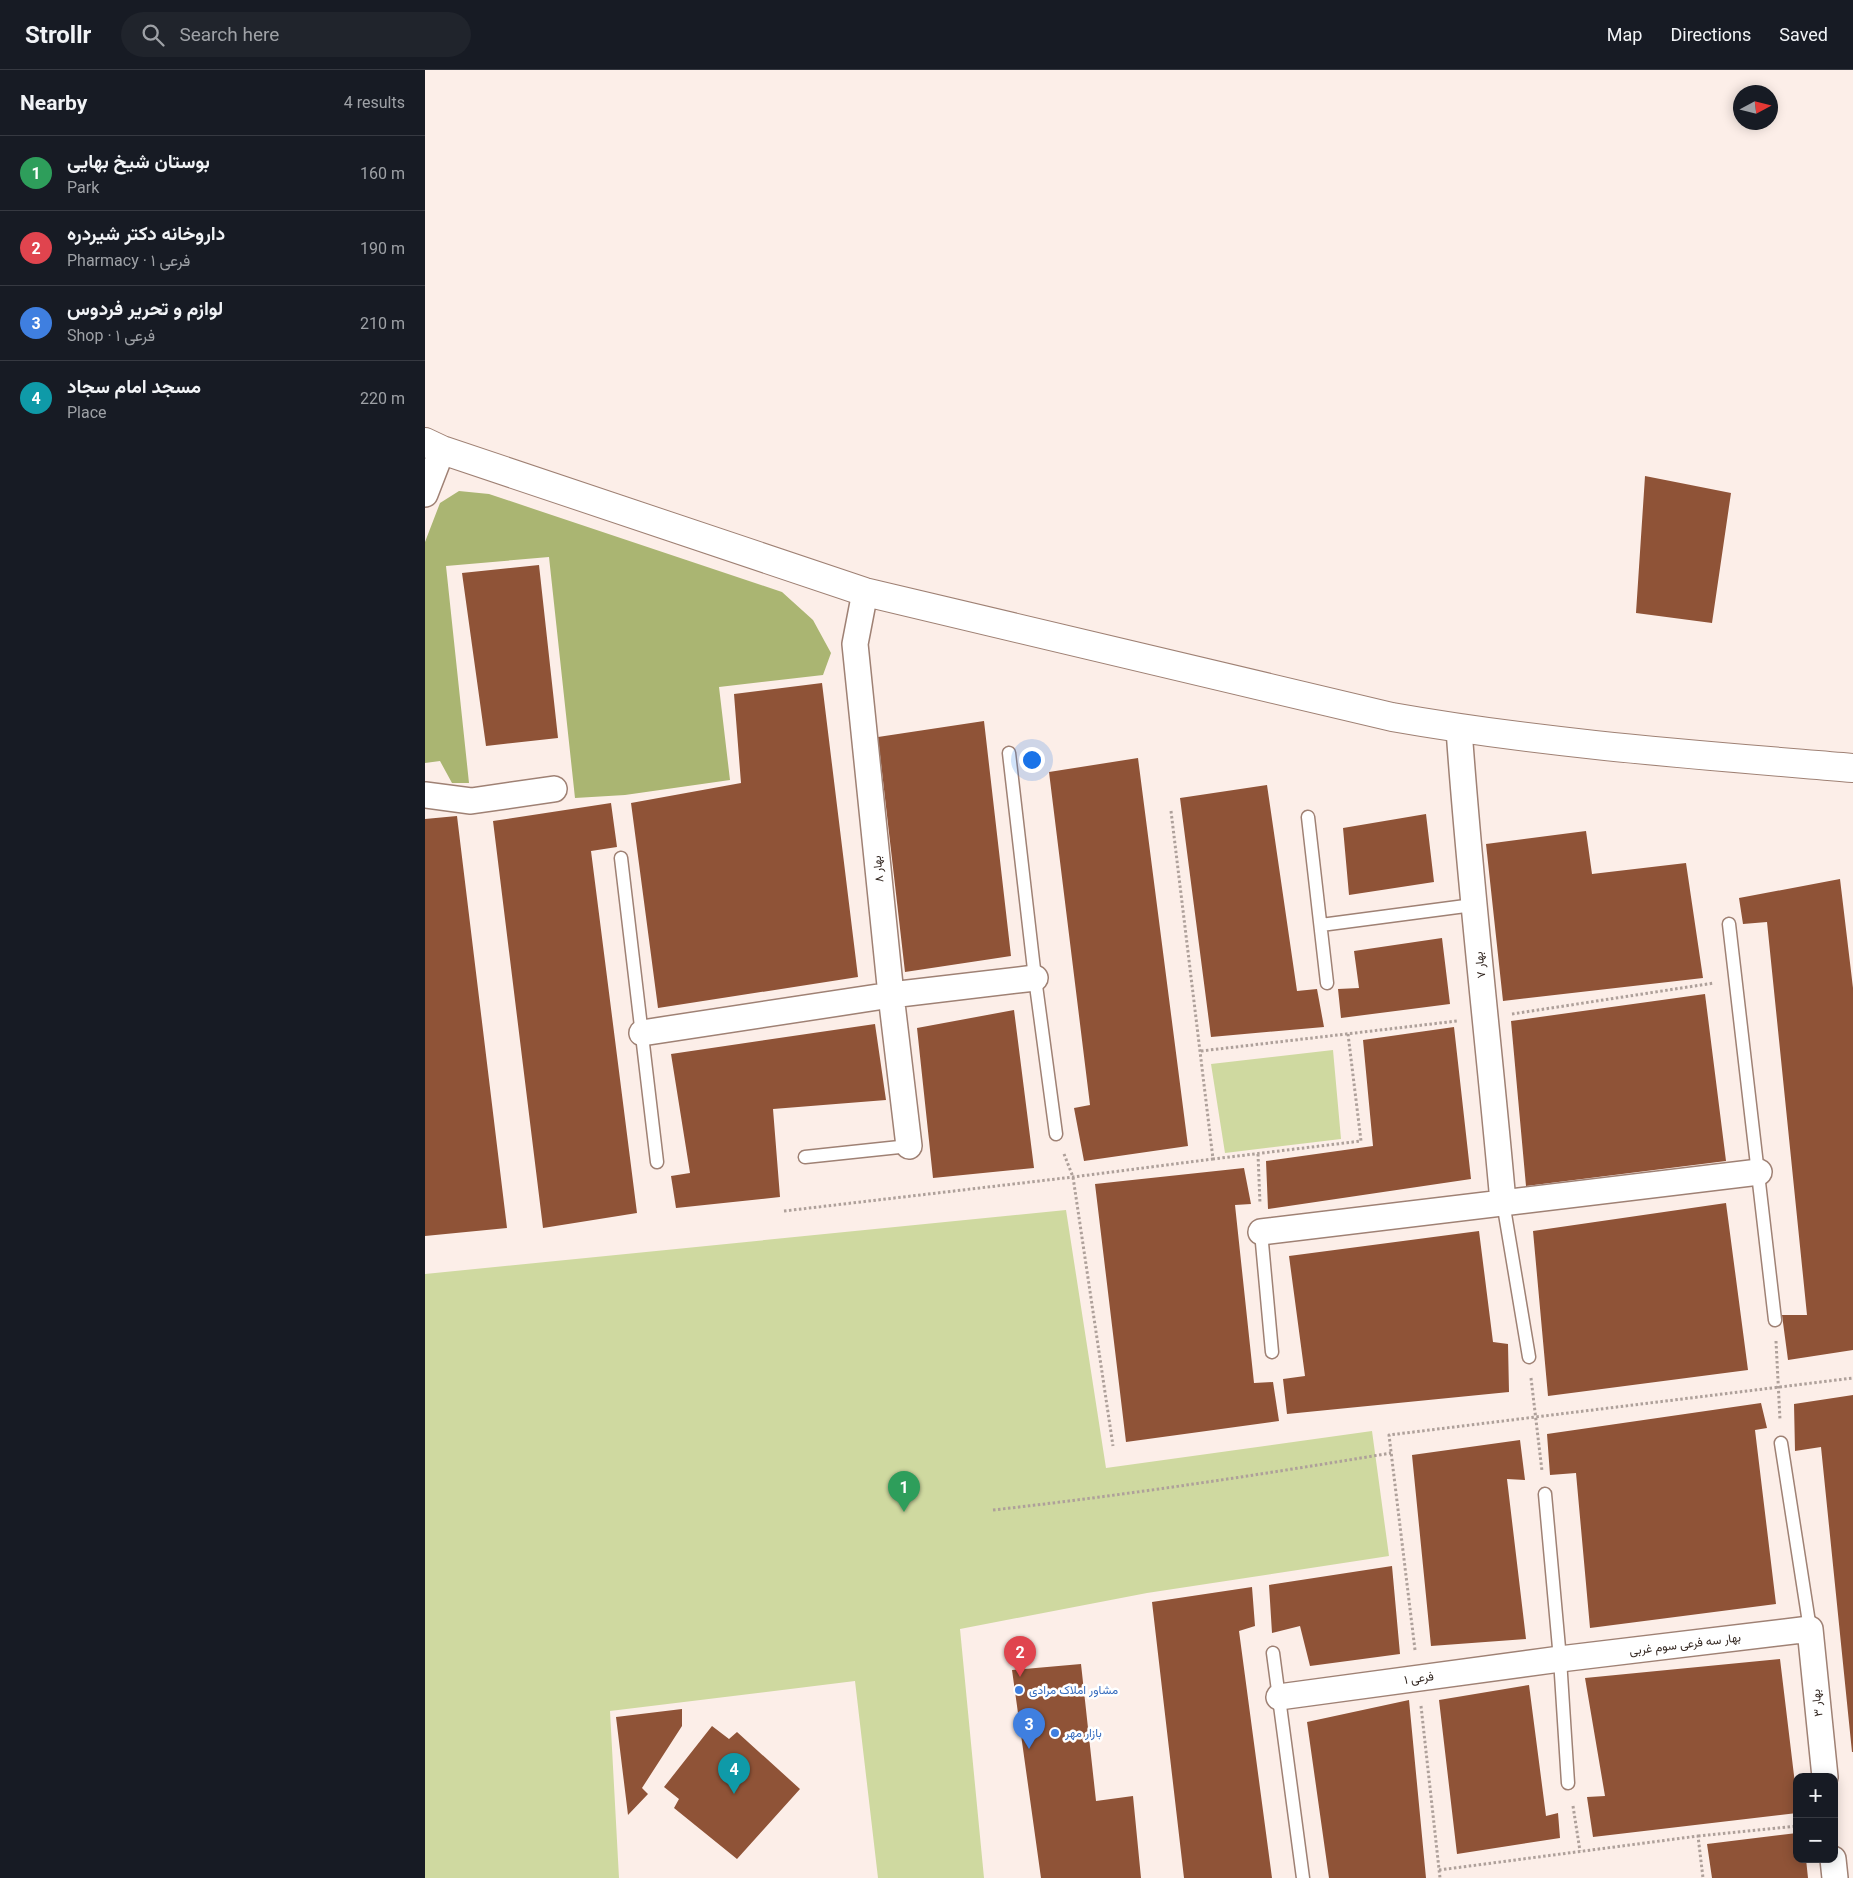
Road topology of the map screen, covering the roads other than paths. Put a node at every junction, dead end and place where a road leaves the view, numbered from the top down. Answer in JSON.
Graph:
{"nodes":[{"id":1,"x":434,"y":446,"type":"edge"},
{"id":2,"x":425,"y":494,"type":"edge"},
{"id":3,"x":865,"y":592,"type":"junction"},
{"id":4,"x":1459,"y":729,"type":"junction"},
{"id":5,"x":1009,"y":753,"type":"dead end"},
{"id":6,"x":1853,"y":768,"type":"edge"},
{"id":7,"x":554,"y":789,"type":"dead end"},
{"id":8,"x":425,"y":795,"type":"edge"},
{"id":9,"x":1308,"y":817,"type":"dead end"},
{"id":10,"x":621,"y":858,"type":"dead end"},
{"id":11,"x":1473,"y":905,"type":"junction"},
{"id":12,"x":1729,"y":924,"type":"dead end"},
{"id":13,"x":1321,"y":925,"type":"junction"},
{"id":14,"x":1035,"y":978,"type":"junction"},
{"id":15,"x":1327,"y":983,"type":"dead end"},
{"id":16,"x":891,"y":995,"type":"junction"},
{"id":17,"x":642,"y":1033,"type":"junction"},
{"id":18,"x":1056,"y":1134,"type":"dead end"},
{"id":19,"x":909,"y":1146,"type":"joint"},
{"id":20,"x":805,"y":1156,"type":"dead end"},
{"id":21,"x":657,"y":1162,"type":"dead end"},
{"id":22,"x":1759,"y":1172,"type":"junction"},
{"id":23,"x":1503,"y":1202,"type":"junction"},
{"id":24,"x":1261,"y":1232,"type":"joint"},
{"id":25,"x":1775,"y":1320,"type":"road end"},
{"id":26,"x":1272,"y":1352,"type":"dead end"},
{"id":27,"x":1529,"y":1357,"type":"road end"},
{"id":28,"x":1781,"y":1443,"type":"road end"},
{"id":29,"x":1545,"y":1494,"type":"road end"},
{"id":30,"x":1809,"y":1629,"type":"junction"},
{"id":31,"x":1273,"y":1653,"type":"dead end"},
{"id":32,"x":1560,"y":1659,"type":"junction"},
{"id":33,"x":1279,"y":1697,"type":"junction"},
{"id":34,"x":1825,"y":1773,"type":"edge"},
{"id":35,"x":1568,"y":1783,"type":"road end"},
{"id":36,"x":1833,"y":1863,"type":"edge"},
{"id":37,"x":1303,"y":1878,"type":"edge"},
{"id":38,"x":1835,"y":1878,"type":"edge"}],
"edges":[{"from":1,"to":2,"type":"street"},
{"from":1,"to":3,"type":"street"},
{"from":3,"to":4,"type":"street"},
{"from":3,"to":16,"type":"street","name":"بهار ۸"},
{"from":4,"to":6,"type":"street"},
{"from":4,"to":11,"type":"street","name":"بهار ۷"},
{"from":5,"to":14,"type":"lane"},
{"from":7,"to":8,"type":"street"},
{"from":9,"to":13,"type":"lane"},
{"from":10,"to":17,"type":"lane"},
{"from":11,"to":13,"type":"lane"},
{"from":11,"to":23,"type":"street","name":"بهار ۷"},
{"from":12,"to":22,"type":"lane"},
{"from":13,"to":15,"type":"lane"},
{"from":14,"to":16,"type":"street"},
{"from":14,"to":18,"type":"lane"},
{"from":16,"to":17,"type":"street"},
{"from":16,"to":19,"type":"street","name":"بهار ۸"},
{"from":17,"to":21,"type":"lane"},
{"from":19,"to":20,"type":"lane"},
{"from":22,"to":23,"type":"street"},
{"from":22,"to":25,"type":"lane"},
{"from":23,"to":24,"type":"street"},
{"from":23,"to":27,"type":"lane"},
{"from":24,"to":26,"type":"lane"},
{"from":28,"to":30,"type":"lane"},
{"from":29,"to":32,"type":"lane"},
{"from":30,"to":32,"type":"street","name":"بهار سه فرعی سوم غربی"},
{"from":30,"to":34,"type":"street","name":"بهار ۳"},
{"from":31,"to":33,"type":"lane"},
{"from":32,"to":33,"type":"street","name":"فرعی ۱"},
{"from":32,"to":35,"type":"lane"},
{"from":33,"to":37,"type":"lane"},
{"from":36,"to":38,"type":"street"}]}
